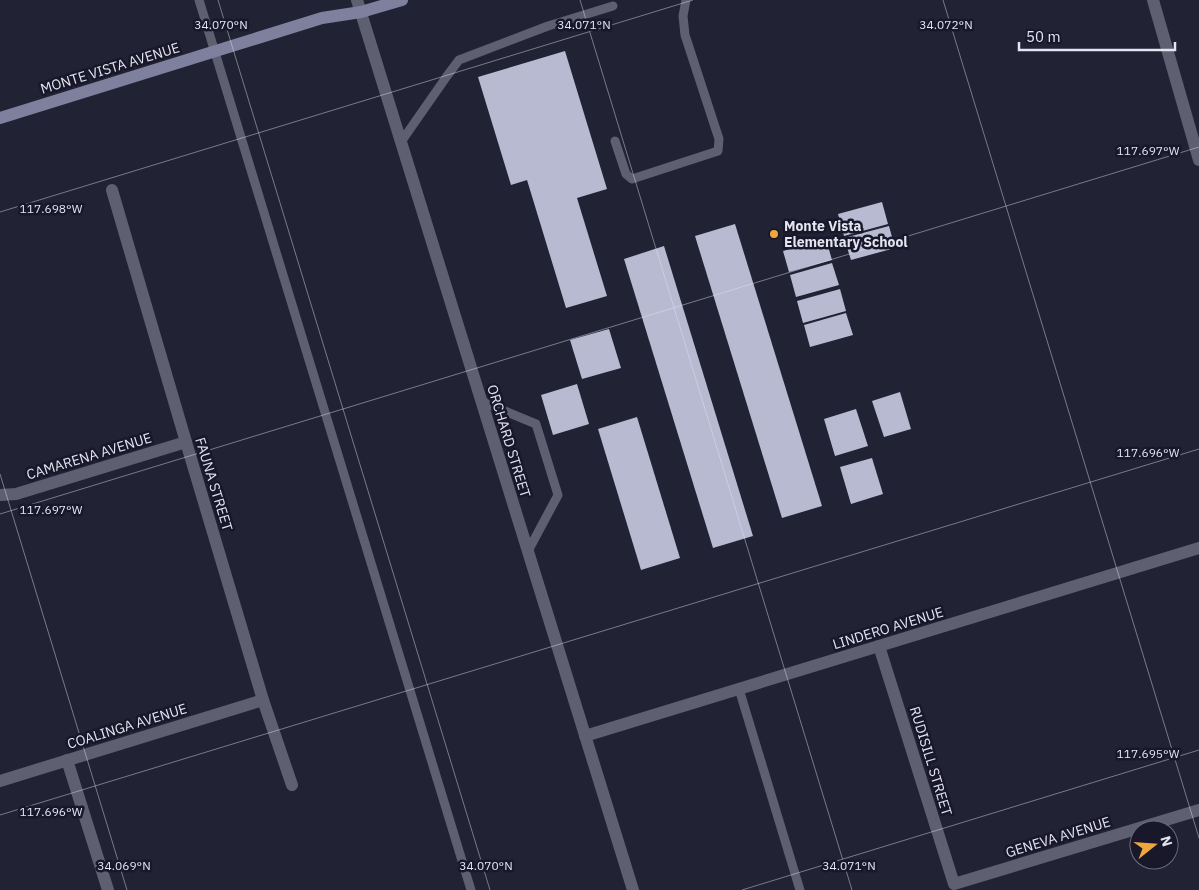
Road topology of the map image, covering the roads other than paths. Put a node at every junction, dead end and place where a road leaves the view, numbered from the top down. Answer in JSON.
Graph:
{"nodes":[{"id":1,"x":199,"y":0,"type":"edge"},
{"id":2,"x":402,"y":0,"type":"edge"},
{"id":3,"x":686,"y":0,"type":"edge"},
{"id":4,"x":1153,"y":0,"type":"edge"},
{"id":5,"x":359,"y":6,"type":"edge"},
{"id":6,"x":613,"y":6,"type":"dead end"},
{"id":7,"x":214,"y":52,"type":"junction"},
{"id":8,"x":0,"y":118,"type":"edge"},
{"id":9,"x":615,"y":141,"type":"dead end"},
{"id":10,"x":401,"y":142,"type":"junction"},
{"id":11,"x":1199,"y":160,"type":"edge"},
{"id":12,"x":112,"y":190,"type":"dead end"},
{"id":13,"x":481,"y":401,"type":"junction"},
{"id":14,"x":186,"y":442,"type":"junction"},
{"id":15,"x":0,"y":495,"type":"edge"},
{"id":16,"x":1199,"y":548,"type":"edge"},
{"id":17,"x":528,"y":552,"type":"junction"},
{"id":18,"x":879,"y":646,"type":"junction"},
{"id":19,"x":739,"y":690,"type":"junction"},
{"id":20,"x":263,"y":700,"type":"junction"},
{"id":21,"x":585,"y":736,"type":"junction"},
{"id":22,"x":67,"y":760,"type":"junction"},
{"id":23,"x":0,"y":780,"type":"edge"},
{"id":24,"x":292,"y":784,"type":"dead end"},
{"id":25,"x":1199,"y":810,"type":"edge"},
{"id":26,"x":954,"y":884,"type":"joint"},
{"id":27,"x":108,"y":890,"type":"edge"},
{"id":28,"x":471,"y":890,"type":"edge"},
{"id":29,"x":633,"y":890,"type":"edge"},
{"id":30,"x":800,"y":890,"type":"edge"}],
"edges":[{"from":1,"to":7,"type":"lane"},
{"from":2,"to":5,"type":"main road","name":"MONTE VISTA AVENUE"},
{"from":3,"to":9,"type":"lane"},
{"from":4,"to":11,"type":"street"},
{"from":5,"to":7,"type":"main road","name":"MONTE VISTA AVENUE"},
{"from":5,"to":10,"type":"street","name":"ORCHARD STREET"},
{"from":6,"to":10,"type":"lane"},
{"from":7,"to":8,"type":"main road","name":"MONTE VISTA AVENUE"},
{"from":7,"to":28,"type":"lane"},
{"from":10,"to":13,"type":"street","name":"ORCHARD STREET"},
{"from":12,"to":14,"type":"street","name":"FAUNA STREET"},
{"from":13,"to":17,"type":"street","name":"ORCHARD STREET"},
{"from":13,"to":17,"type":"lane"},
{"from":14,"to":15,"type":"street","name":"CAMARENA AVENUE"},
{"from":14,"to":20,"type":"street","name":"FAUNA STREET"},
{"from":16,"to":18,"type":"street","name":"LINDERO AVENUE"},
{"from":17,"to":21,"type":"street","name":"ORCHARD STREET"},
{"from":18,"to":19,"type":"street","name":"LINDERO AVENUE"},
{"from":18,"to":26,"type":"street","name":"RUDISILL STREET"},
{"from":19,"to":21,"type":"street","name":"LINDERO AVENUE"},
{"from":19,"to":30,"type":"lane"},
{"from":20,"to":22,"type":"street","name":"COALINGA AVENUE"},
{"from":20,"to":24,"type":"street","name":"FAUNA STREET"},
{"from":21,"to":29,"type":"street","name":"ORCHARD STREET"},
{"from":22,"to":23,"type":"street","name":"COALINGA AVENUE"},
{"from":22,"to":27,"type":"street"},
{"from":25,"to":26,"type":"street","name":"GENEVA AVENUE"}]}
